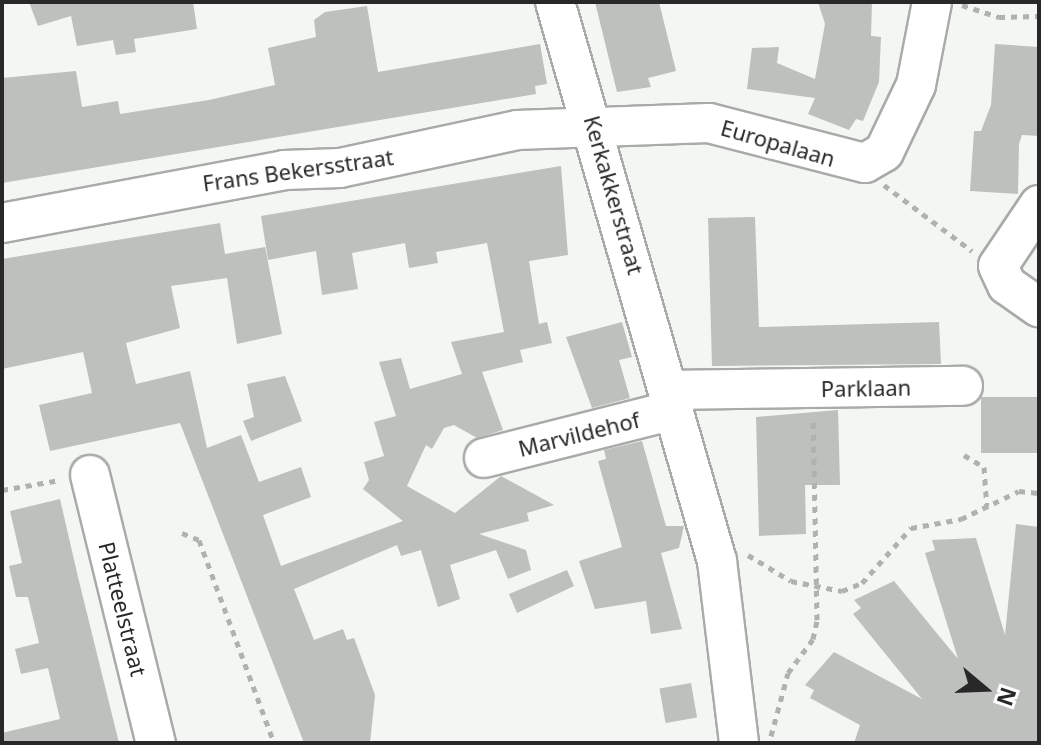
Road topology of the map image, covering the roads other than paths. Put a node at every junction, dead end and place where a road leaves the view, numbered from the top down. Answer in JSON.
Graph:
{"nodes":[{"id":1,"x":555,"y":2,"type":"edge"},
{"id":2,"x":932,"y":2,"type":"edge"},
{"id":3,"x":595,"y":127,"type":"junction"},
{"id":4,"x":1039,"y":205,"type":"edge"},
{"id":5,"x":2,"y":223,"type":"edge"},
{"id":6,"x":1039,"y":307,"type":"edge"},
{"id":7,"x":963,"y":386,"type":"dead end"},
{"id":8,"x":671,"y":400,"type":"junction"},
{"id":9,"x":484,"y":458,"type":"dead end"},
{"id":10,"x":90,"y":475,"type":"road end"},
{"id":11,"x":156,"y":743,"type":"edge"},
{"id":12,"x":739,"y":743,"type":"edge"}],
"edges":[{"from":1,"to":3,"type":"street","name":"Kerkakkerstraat"},
{"from":2,"to":3,"type":"street","name":"Europalaan"},
{"from":3,"to":5,"type":"street","name":"Frans Bekersstraat"},
{"from":3,"to":8,"type":"street","name":"Kerkakkerstraat"},
{"from":4,"to":6,"type":"street"},
{"from":7,"to":8,"type":"street","name":"Parklaan"},
{"from":8,"to":9,"type":"street","name":"Marvildehof"},
{"from":8,"to":12,"type":"street","name":"Kerkakkerstraat"},
{"from":10,"to":11,"type":"street","name":"Platteelstraat"}]}
